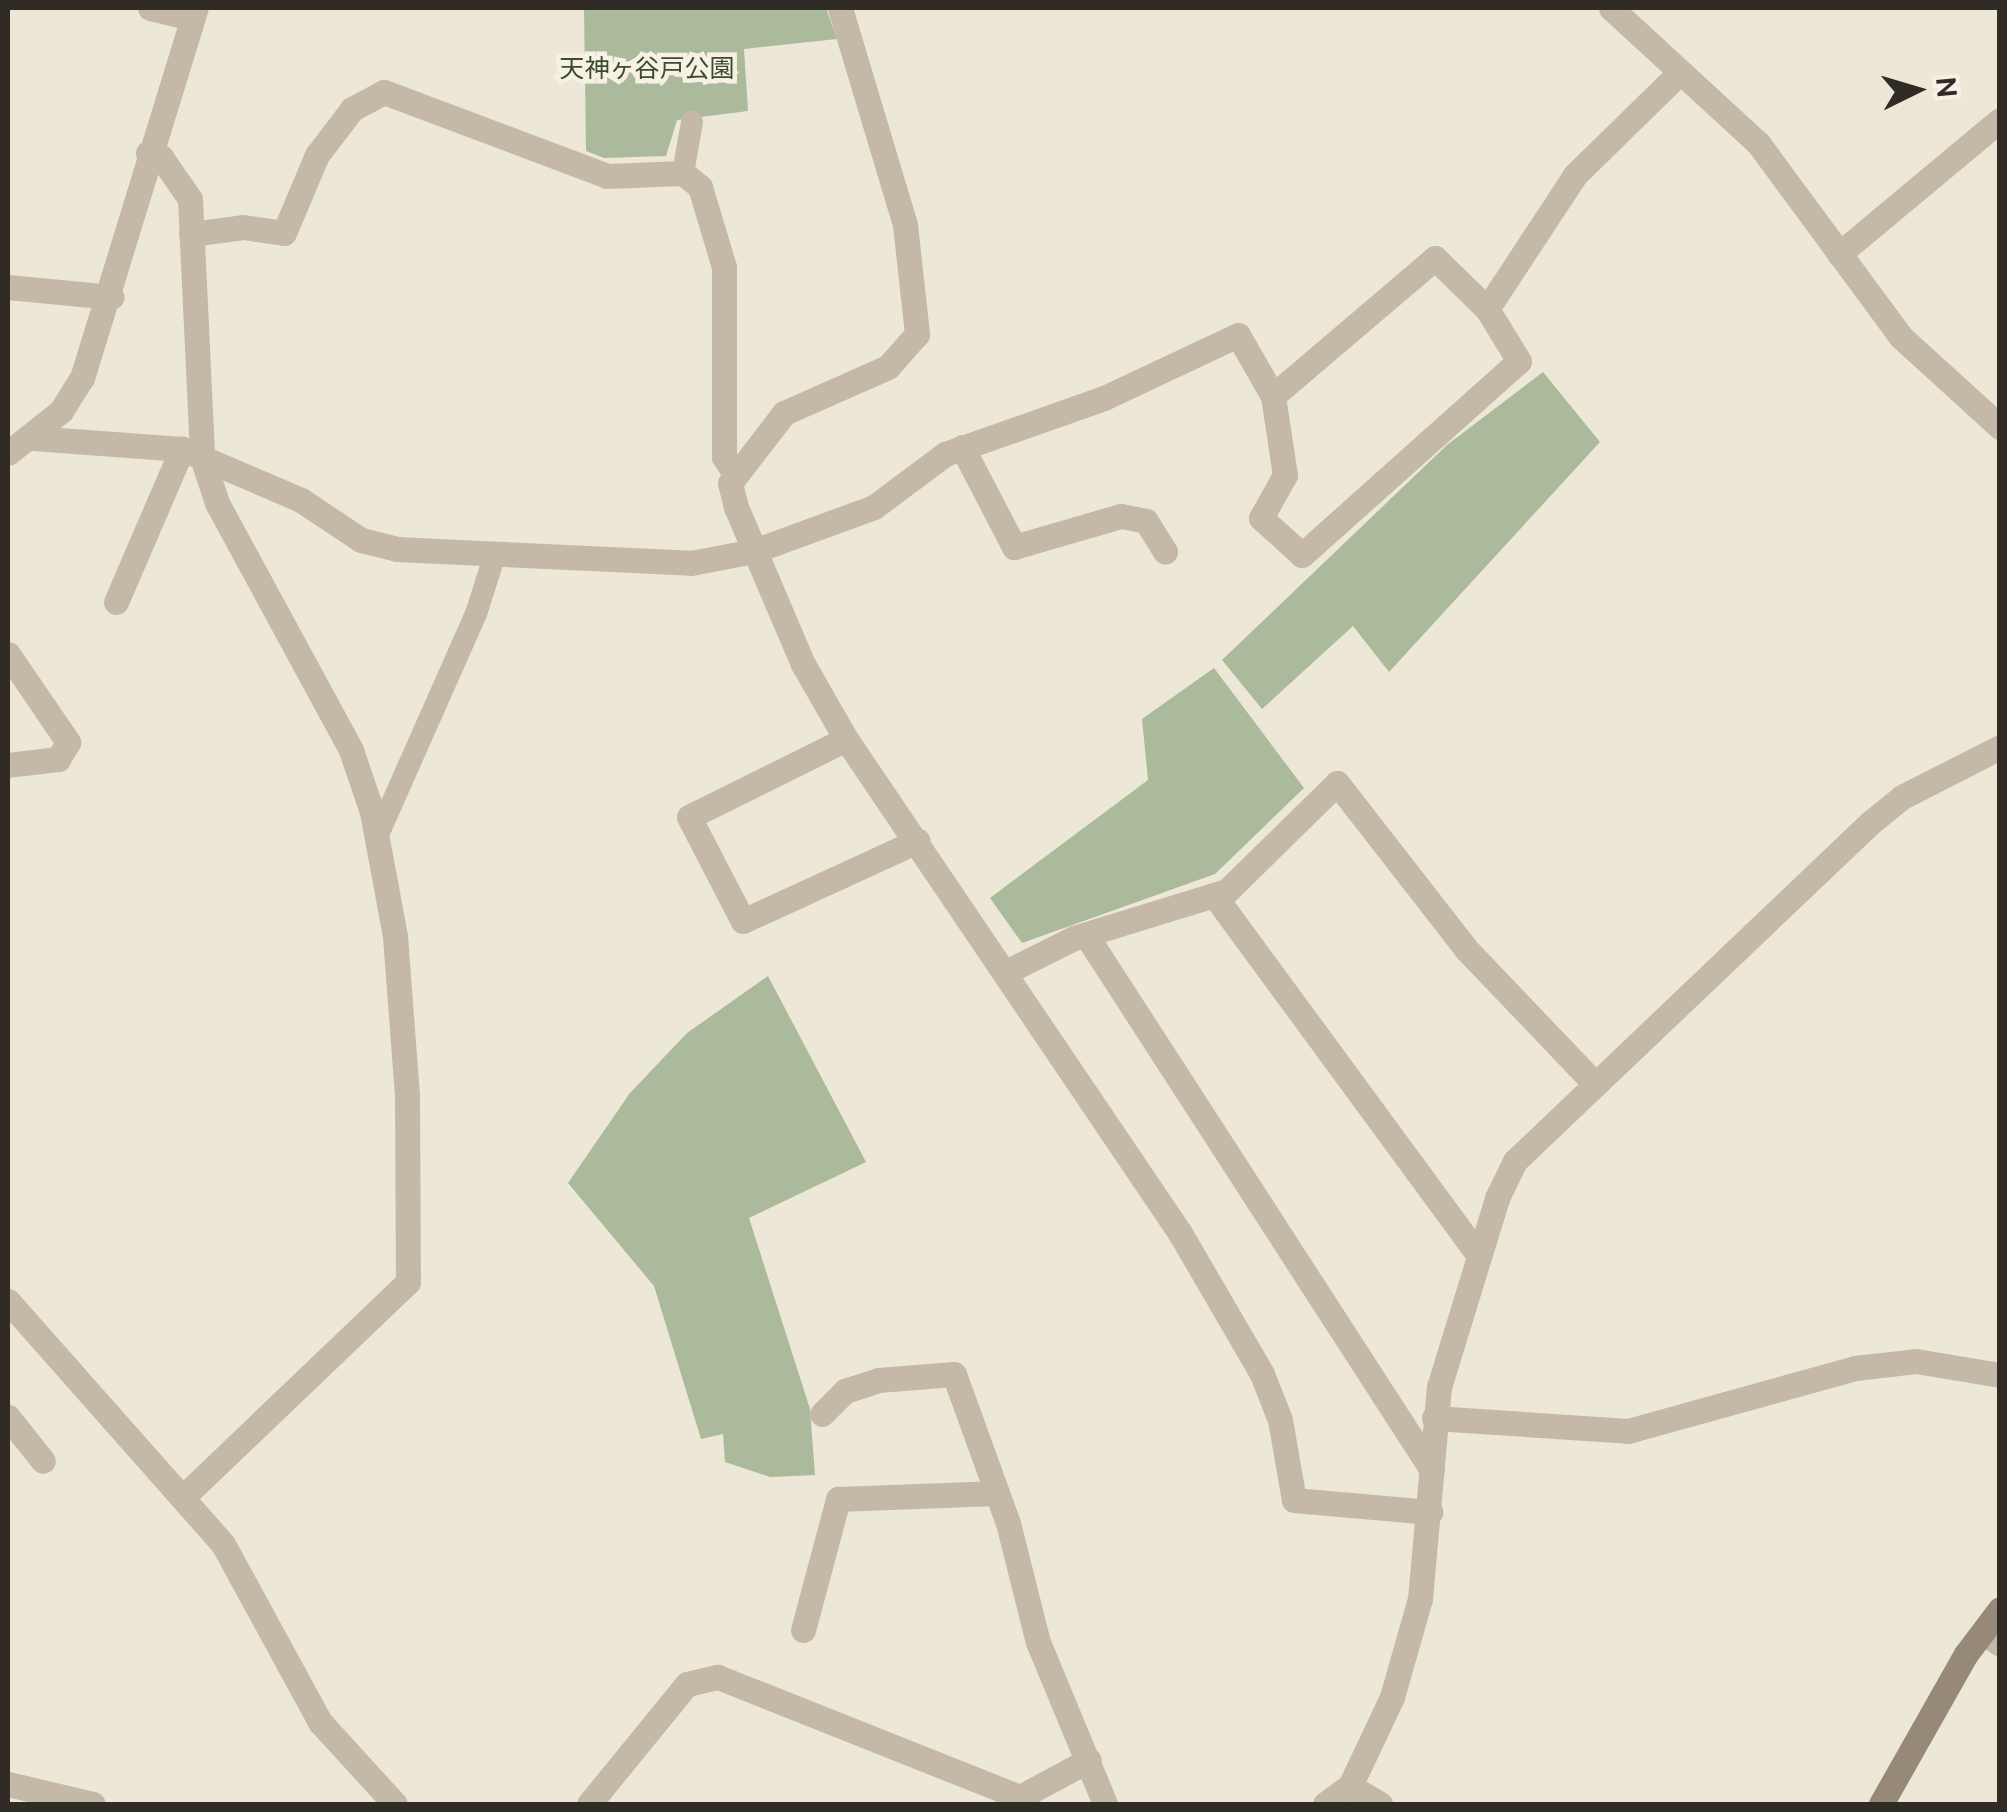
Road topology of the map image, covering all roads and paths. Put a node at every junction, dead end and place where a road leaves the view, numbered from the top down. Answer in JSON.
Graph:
{"nodes":[{"id":1,"x":150,"y":8,"type":"edge"},
{"id":2,"x":840,"y":8,"type":"edge"},
{"id":3,"x":1611,"y":8,"type":"edge"},
{"id":4,"x":194,"y":13,"type":"edge"},
{"id":5,"x":1680,"y":72,"type":"junction"},
{"id":6,"x":2000,"y":120,"type":"edge"},
{"id":7,"x":692,"y":122,"type":"dead end"},
{"id":8,"x":148,"y":153,"type":"junction"},
{"id":9,"x":683,"y":173,"type":"junction"},
{"id":10,"x":191,"y":234,"type":"junction"},
{"id":11,"x":1840,"y":254,"type":"junction"},
{"id":12,"x":8,"y":287,"type":"edge"},
{"id":13,"x":112,"y":297,"type":"junction"},
{"id":14,"x":1486,"y":309,"type":"junction"},
{"id":15,"x":1273,"y":396,"type":"junction"},
{"id":16,"x":2000,"y":427,"type":"edge"},
{"id":17,"x":33,"y":438,"type":"junction"},
{"id":18,"x":962,"y":446,"type":"junction"},
{"id":19,"x":8,"y":453,"type":"edge"},
{"id":20,"x":192,"y":453,"type":"junction"},
{"id":21,"x":735,"y":474,"type":"junction"},
{"id":22,"x":754,"y":551,"type":"junction"},
{"id":23,"x":1166,"y":552,"type":"dead end"},
{"id":24,"x":495,"y":554,"type":"junction"},
{"id":25,"x":116,"y":602,"type":"dead end"},
{"id":26,"x":8,"y":654,"type":"edge"},
{"id":27,"x":846,"y":739,"type":"junction"},
{"id":28,"x":2000,"y":747,"type":"edge"},
{"id":29,"x":8,"y":766,"type":"edge"},
{"id":30,"x":377,"y":837,"type":"junction"},
{"id":31,"x":917,"y":841,"type":"junction"},
{"id":32,"x":1214,"y":895,"type":"junction"},
{"id":33,"x":1086,"y":935,"type":"junction"},
{"id":34,"x":1008,"y":971,"type":"junction"},
{"id":35,"x":1595,"y":1084,"type":"junction"},
{"id":36,"x":1479,"y":1256,"type":"junction"},
{"id":37,"x":8,"y":1300,"type":"edge"},
{"id":38,"x":2000,"y":1375,"type":"edge"},
{"id":39,"x":822,"y":1414,"type":"dead end"},
{"id":40,"x":8,"y":1418,"type":"edge"},
{"id":41,"x":1434,"y":1418,"type":"junction"},
{"id":42,"x":43,"y":1461,"type":"dead end"},
{"id":43,"x":1432,"y":1470,"type":"junction"},
{"id":44,"x":997,"y":1492,"type":"junction"},
{"id":45,"x":184,"y":1496,"type":"junction"},
{"id":46,"x":1430,"y":1512,"type":"junction"},
{"id":47,"x":2000,"y":1609,"type":"edge"},
{"id":48,"x":803,"y":1630,"type":"dead end"},
{"id":49,"x":1991,"y":1639,"type":"edge"},
{"id":50,"x":1089,"y":1760,"type":"junction"},
{"id":51,"x":8,"y":1784,"type":"edge"},
{"id":52,"x":1350,"y":1786,"type":"junction"},
{"id":53,"x":94,"y":1804,"type":"edge"},
{"id":54,"x":395,"y":1804,"type":"edge"},
{"id":55,"x":588,"y":1804,"type":"edge"},
{"id":56,"x":1105,"y":1804,"type":"edge"},
{"id":57,"x":1325,"y":1804,"type":"edge"},
{"id":58,"x":1380,"y":1804,"type":"edge"},
{"id":59,"x":1881,"y":1804,"type":"edge"}],
"edges":[{"from":1,"to":4,"type":"street"},
{"from":2,"to":21,"type":"street"},
{"from":3,"to":5,"type":"street"},
{"from":4,"to":8,"type":"street"},
{"from":5,"to":11,"type":"street"},
{"from":5,"to":14,"type":"street"},
{"from":6,"to":11,"type":"street"},
{"from":7,"to":9,"type":"lane"},
{"from":8,"to":10,"type":"street"},
{"from":8,"to":13,"type":"street"},
{"from":9,"to":10,"type":"street"},
{"from":9,"to":21,"type":"street"},
{"from":10,"to":20,"type":"street"},
{"from":11,"to":16,"type":"street"},
{"from":12,"to":13,"type":"street"},
{"from":13,"to":17,"type":"street"},
{"from":14,"to":15,"type":"street"},
{"from":14,"to":15,"type":"street"},
{"from":15,"to":18,"type":"street"},
{"from":17,"to":19,"type":"street"},
{"from":17,"to":20,"type":"street"},
{"from":18,"to":22,"type":"street"},
{"from":18,"to":23,"type":"street"},
{"from":20,"to":24,"type":"street"},
{"from":20,"to":25,"type":"street"},
{"from":20,"to":30,"type":"street"},
{"from":21,"to":22,"type":"street"},
{"from":22,"to":24,"type":"street"},
{"from":22,"to":27,"type":"street"},
{"from":24,"to":30,"type":"lane"},
{"from":26,"to":29,"type":"street"},
{"from":27,"to":31,"type":"street"},
{"from":27,"to":31,"type":"street"},
{"from":28,"to":35,"type":"street"},
{"from":30,"to":45,"type":"street"},
{"from":31,"to":34,"type":"street"},
{"from":32,"to":33,"type":"street"},
{"from":32,"to":35,"type":"street"},
{"from":32,"to":36,"type":"street"},
{"from":33,"to":34,"type":"street"},
{"from":33,"to":43,"type":"street"},
{"from":34,"to":46,"type":"street"},
{"from":35,"to":36,"type":"street"},
{"from":36,"to":41,"type":"street"},
{"from":37,"to":45,"type":"street"},
{"from":38,"to":41,"type":"street"},
{"from":39,"to":44,"type":"street"},
{"from":40,"to":42,"type":"street"},
{"from":41,"to":43,"type":"street"},
{"from":43,"to":46,"type":"street"},
{"from":44,"to":48,"type":"street"},
{"from":44,"to":50,"type":"street"},
{"from":45,"to":54,"type":"street"},
{"from":46,"to":52,"type":"street"},
{"from":47,"to":49,"type":"street"},
{"from":49,"to":59,"type":"street"},
{"from":50,"to":55,"type":"street"},
{"from":50,"to":56,"type":"street"},
{"from":51,"to":53,"type":"street"},
{"from":52,"to":57,"type":"street"},
{"from":52,"to":58,"type":"street"}]}
